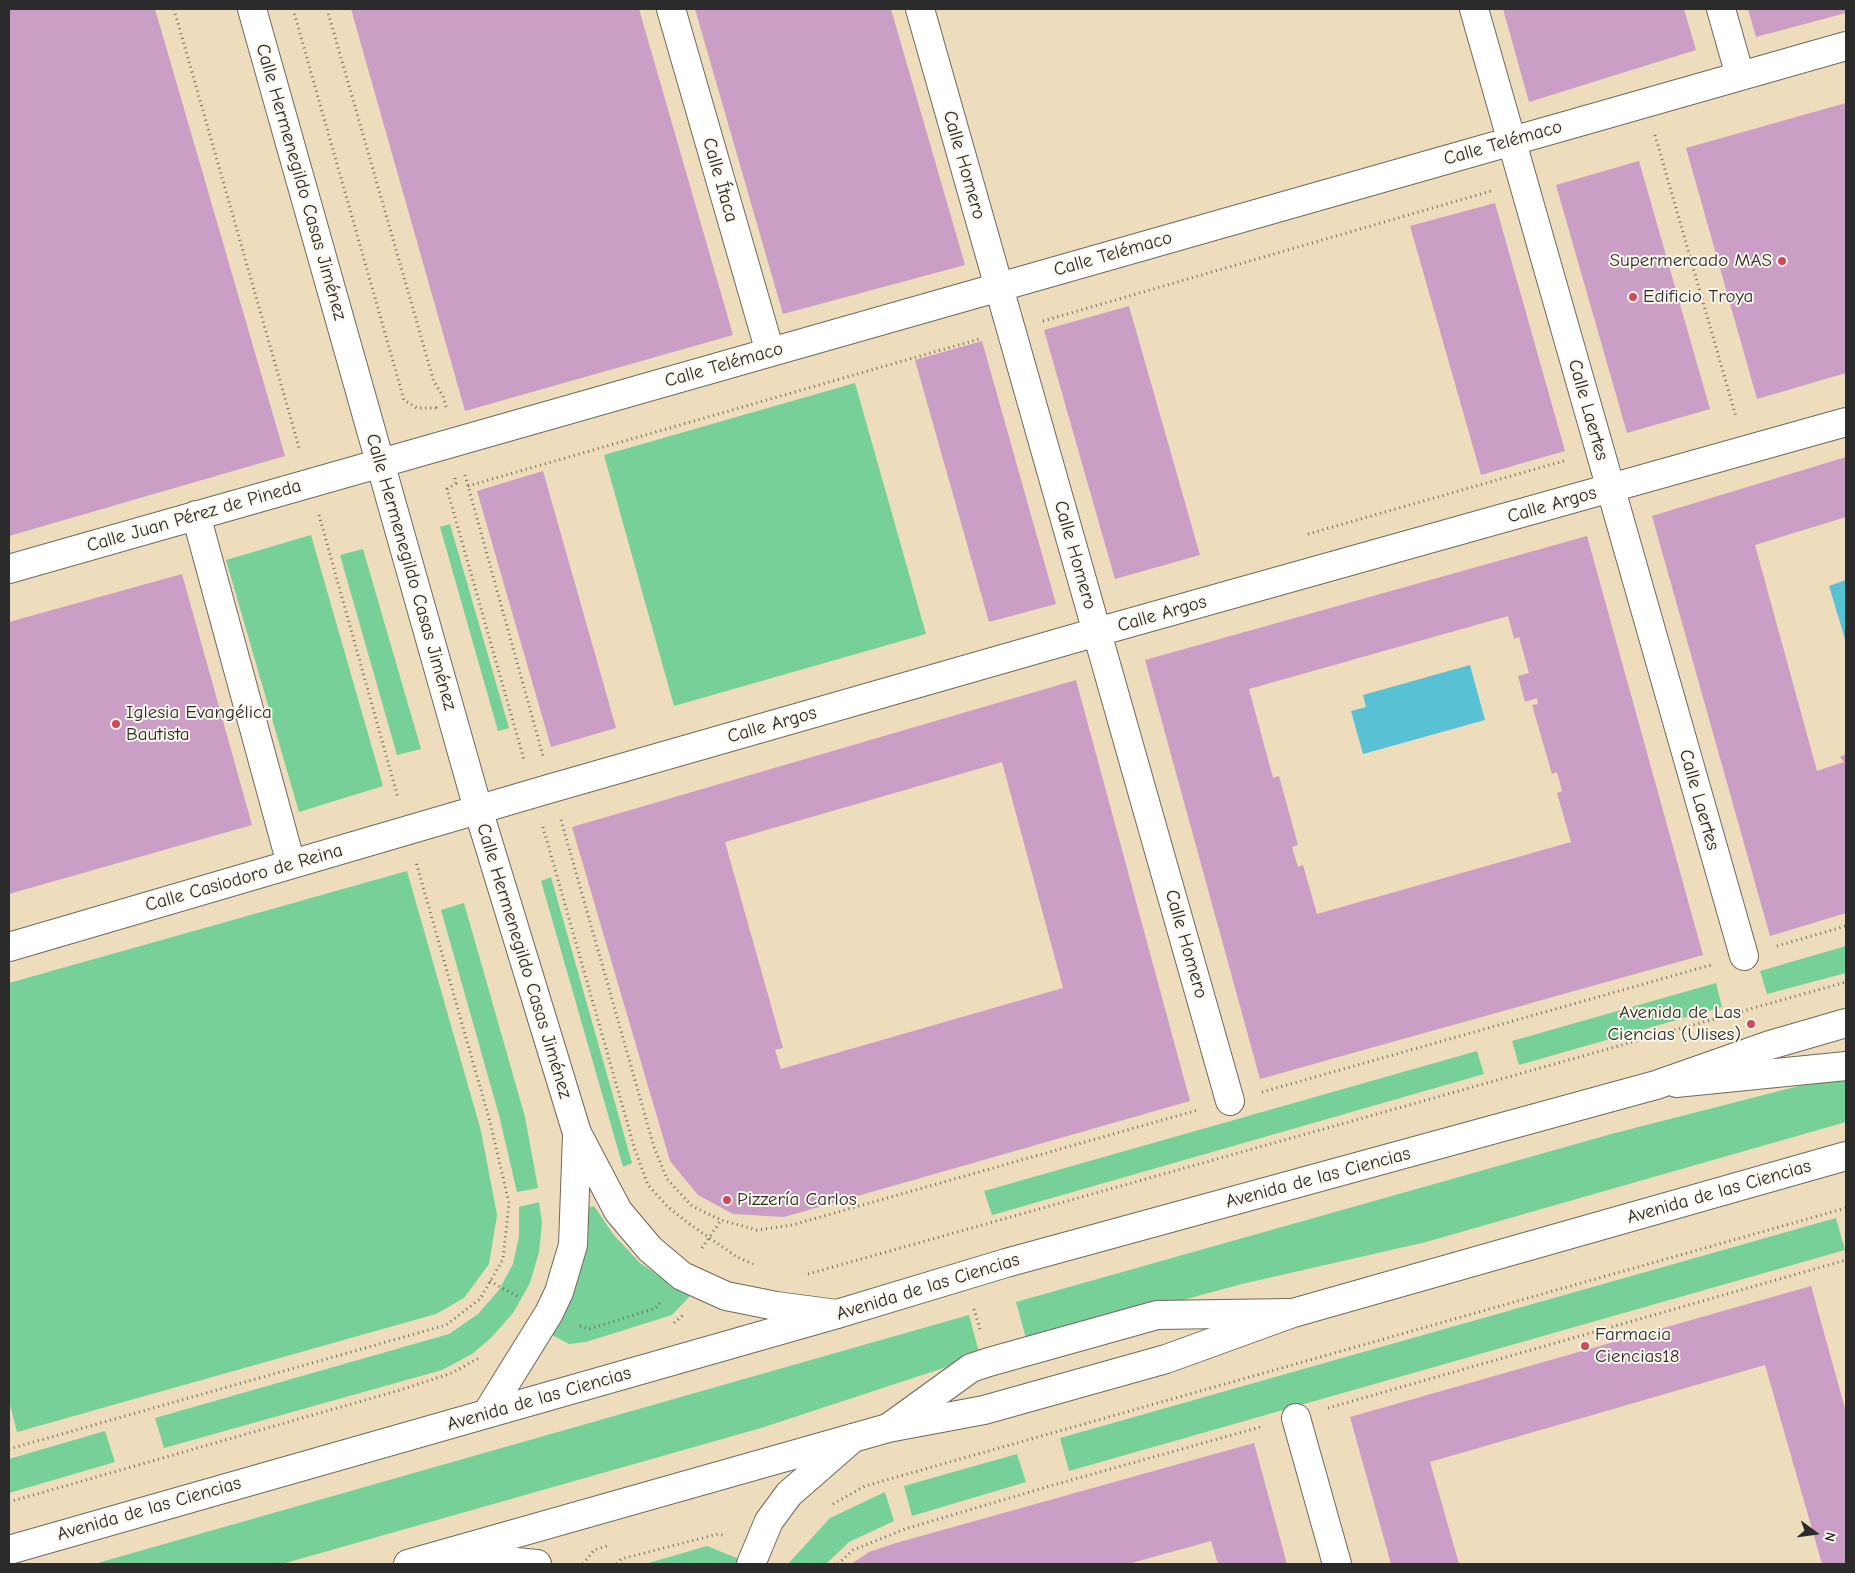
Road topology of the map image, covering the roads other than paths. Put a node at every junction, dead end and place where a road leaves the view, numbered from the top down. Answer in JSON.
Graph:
{"nodes":[{"id":1,"x":252,"y":9,"type":"edge"},
{"id":2,"x":671,"y":9,"type":"edge"},
{"id":3,"x":920,"y":9,"type":"edge"},
{"id":4,"x":1474,"y":9,"type":"edge"},
{"id":5,"x":1721,"y":9,"type":"edge"},
{"id":6,"x":1846,"y":46,"type":"edge"},
{"id":7,"x":1740,"y":76,"type":"junction"},
{"id":8,"x":1512,"y":141,"type":"junction"},
{"id":9,"x":999,"y":287,"type":"junction"},
{"id":10,"x":770,"y":352,"type":"junction"},
{"id":11,"x":1846,"y":422,"type":"edge"},
{"id":12,"x":380,"y":463,"type":"junction"},
{"id":13,"x":1611,"y":488,"type":"junction"},
{"id":14,"x":196,"y":516,"type":"junction"},
{"id":15,"x":9,"y":569,"type":"edge"},
{"id":16,"x":1097,"y":632,"type":"junction"},
{"id":17,"x":478,"y":809,"type":"junction"},
{"id":18,"x":292,"y":864,"type":"junction"},
{"id":19,"x":9,"y":947,"type":"edge"},
{"id":20,"x":1744,"y":956,"type":"road end"},
{"id":21,"x":1846,"y":1023,"type":"edge"},
{"id":22,"x":1846,"y":1066,"type":"edge"},
{"id":23,"x":1656,"y":1085,"type":"junction"},
{"id":24,"x":1230,"y":1101,"type":"road end"},
{"id":25,"x":577,"y":1133,"type":"junction"},
{"id":26,"x":1846,"y":1156,"type":"edge"},
{"id":27,"x":1293,"y":1313,"type":"junction"},
{"id":28,"x":837,"y":1314,"type":"junction"},
{"id":29,"x":487,"y":1413,"type":"junction"},
{"id":30,"x":1296,"y":1418,"type":"road end"},
{"id":31,"x":888,"y":1428,"type":"junction"},
{"id":32,"x":854,"y":1438,"type":"junction"},
{"id":33,"x":9,"y":1550,"type":"edge"},
{"id":34,"x":441,"y":1555,"type":"junction"},
{"id":35,"x":754,"y":1556,"type":"edge"},
{"id":36,"x":408,"y":1564,"type":"edge"},
{"id":37,"x":537,"y":1564,"type":"edge"},
{"id":38,"x":1337,"y":1564,"type":"edge"}],
"edges":[{"from":1,"to":12,"type":"street","name":"Calle Hermenegildo Casas Jiménez"},
{"from":2,"to":10,"type":"street","name":"Calle Ítaca"},
{"from":3,"to":9,"type":"street","name":"Calle Homero"},
{"from":4,"to":8,"type":"street","name":"Calle Laertes"},
{"from":5,"to":7,"type":"street"},
{"from":6,"to":7,"type":"street","name":"Calle Telémaco"},
{"from":7,"to":8,"type":"street","name":"Calle Telémaco"},
{"from":8,"to":9,"type":"street","name":"Calle Telémaco"},
{"from":8,"to":13,"type":"street","name":"Calle Laertes"},
{"from":9,"to":10,"type":"street","name":"Calle Telémaco"},
{"from":9,"to":16,"type":"street","name":"Calle Homero"},
{"from":10,"to":12,"type":"street","name":"Calle Telémaco"},
{"from":11,"to":13,"type":"street","name":"Calle Argos"},
{"from":12,"to":14,"type":"street","name":"Calle Juan Pérez de Pineda"},
{"from":12,"to":17,"type":"street","name":"Calle Hermenegildo Casas Jiménez"},
{"from":13,"to":16,"type":"street","name":"Calle Argos"},
{"from":13,"to":20,"type":"street","name":"Calle Laertes"},
{"from":14,"to":15,"type":"street","name":"Calle Juan Pérez de Pineda"},
{"from":14,"to":18,"type":"street"},
{"from":16,"to":17,"type":"street","name":"Calle Argos"},
{"from":16,"to":24,"type":"street","name":"Calle Homero"},
{"from":17,"to":18,"type":"street","name":"Calle Casiodoro de Reina"},
{"from":17,"to":25,"type":"street","name":"Calle Hermenegildo Casas Jiménez"},
{"from":18,"to":19,"type":"street","name":"Calle Casiodoro de Reina"},
{"from":21,"to":23,"type":"street","name":"Avenida de las Ciencias"},
{"from":22,"to":23,"type":"street"},
{"from":23,"to":28,"type":"street","name":"Avenida de las Ciencias"},
{"from":25,"to":28,"type":"street","name":"Calle Hermenegildo Casas Jiménez"},
{"from":25,"to":29,"type":"street","name":"Calle Hermenegildo Casas Jiménez"},
{"from":26,"to":27,"type":"street","name":"Avenida de las Ciencias"},
{"from":27,"to":31,"type":"street","name":"Avenida de las Ciencias"},
{"from":27,"to":31,"type":"street"},
{"from":28,"to":29,"type":"street","name":"Avenida de las Ciencias"},
{"from":29,"to":33,"type":"street","name":"Avenida de las Ciencias"},
{"from":30,"to":38,"type":"street"},
{"from":31,"to":32,"type":"street","name":"Avenida de las Ciencias"},
{"from":32,"to":34,"type":"street","name":"Avenida de las Ciencias"},
{"from":32,"to":35,"type":"street"},
{"from":34,"to":36,"type":"street","name":"Avenida de las Ciencias"},
{"from":34,"to":37,"type":"street"}]}
